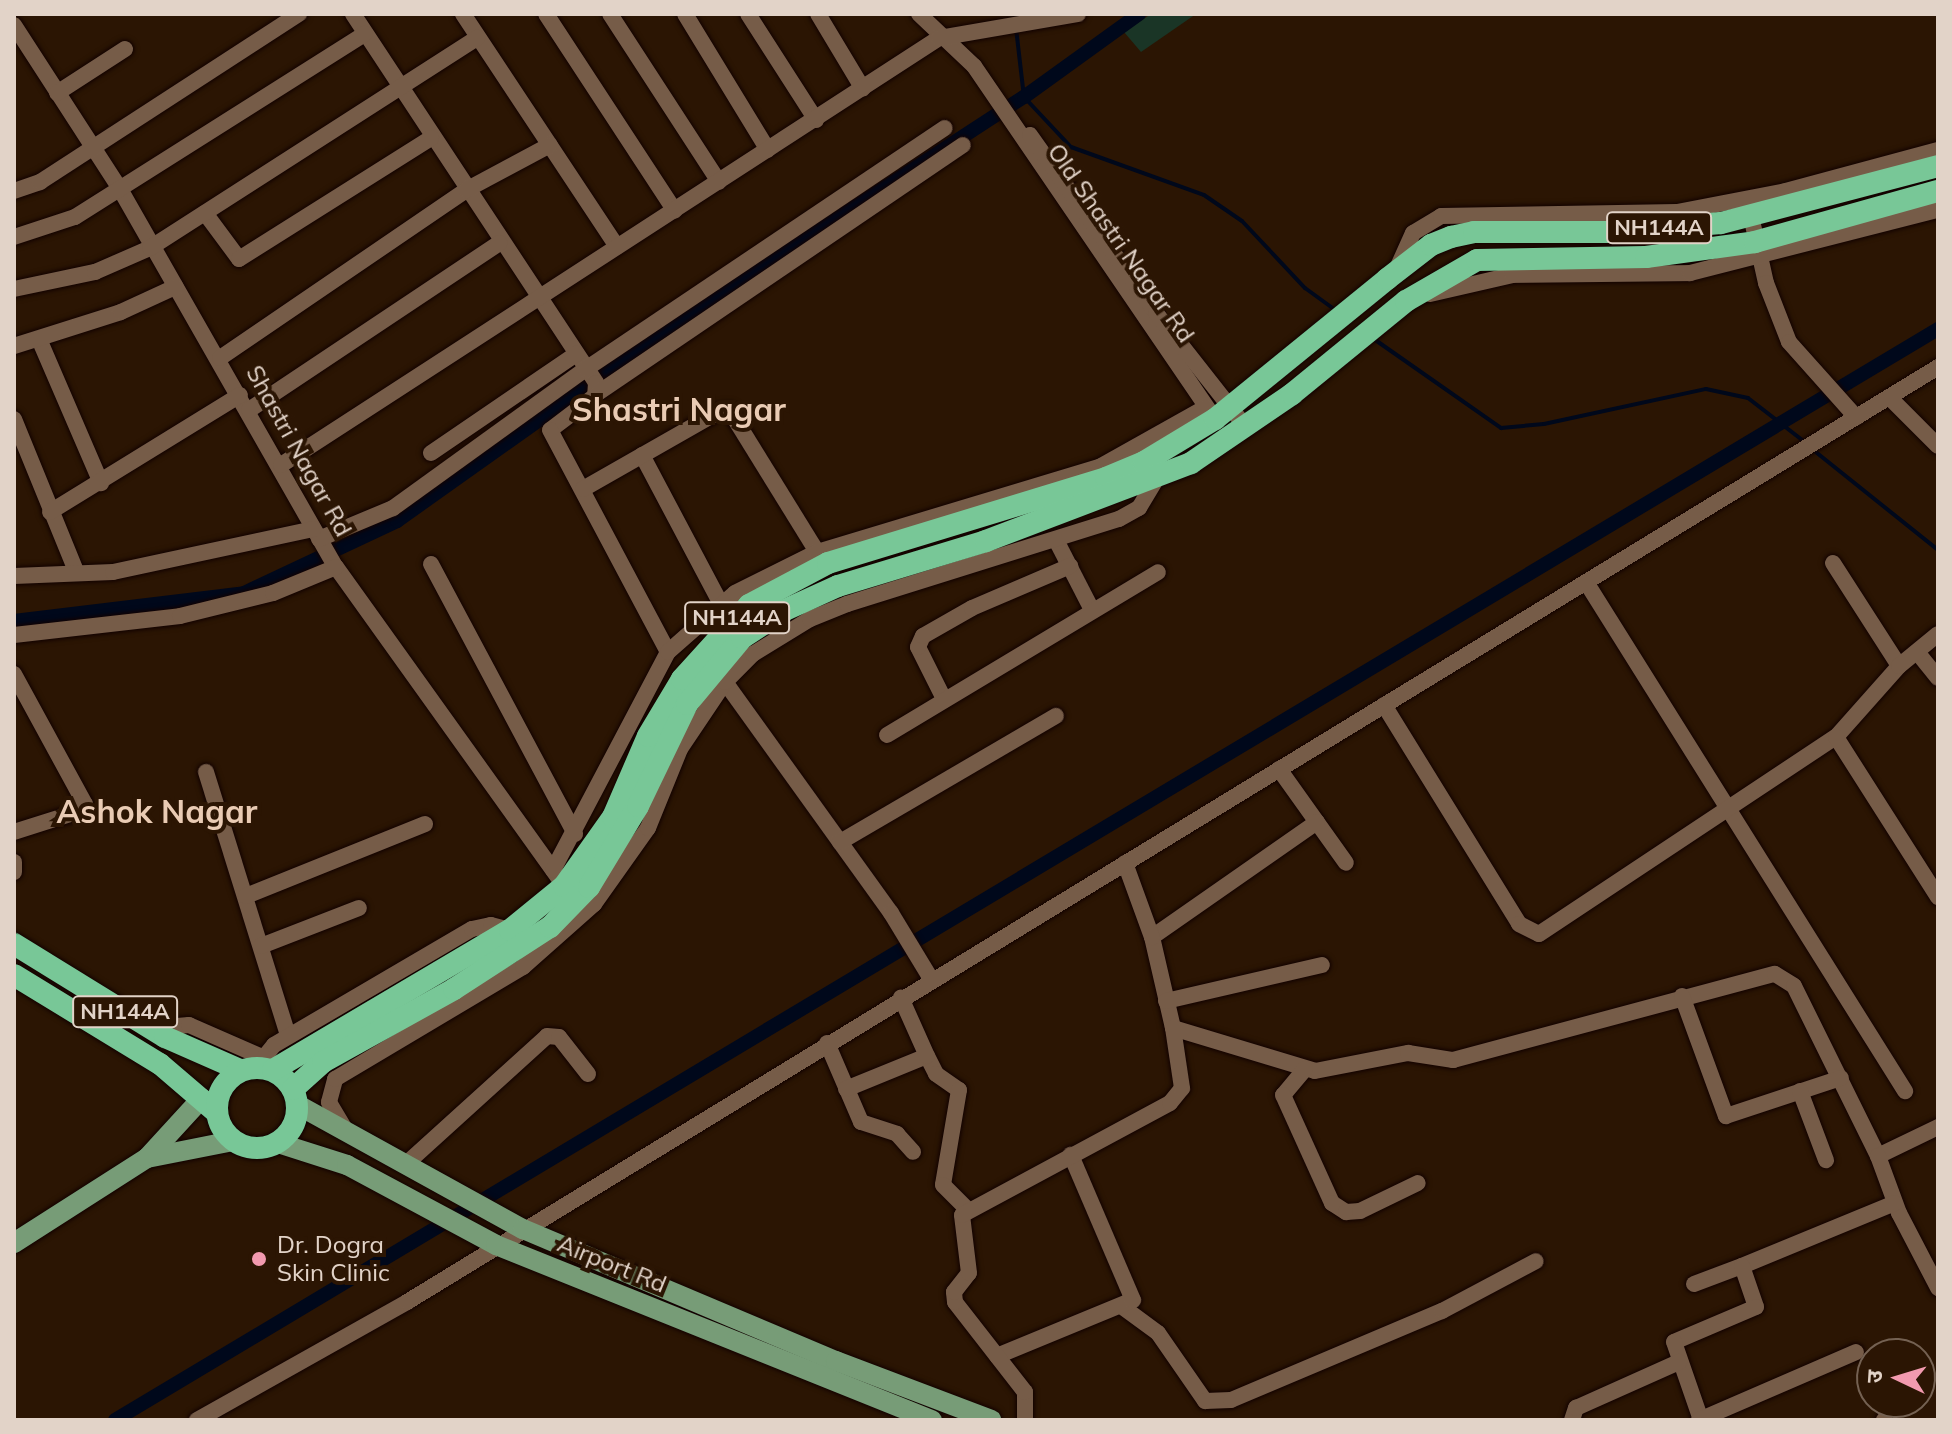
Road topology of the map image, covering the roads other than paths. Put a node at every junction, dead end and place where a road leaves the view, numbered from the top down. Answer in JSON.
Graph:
{"nodes":[{"id":1,"x":299,"y":14,"type":"edge"},
{"id":2,"x":353,"y":14,"type":"edge"},
{"id":3,"x":463,"y":14,"type":"edge"},
{"id":4,"x":546,"y":14,"type":"edge"},
{"id":5,"x":610,"y":14,"type":"edge"},
{"id":6,"x":685,"y":14,"type":"edge"},
{"id":7,"x":748,"y":14,"type":"edge"},
{"id":8,"x":818,"y":14,"type":"edge"},
{"id":9,"x":919,"y":14,"type":"edge"},
{"id":10,"x":1078,"y":14,"type":"edge"},
{"id":11,"x":17,"y":32,"type":"edge"},
{"id":12,"x":365,"y":34,"type":"junction"},
{"id":13,"x":477,"y":38,"type":"junction"},
{"id":14,"x":939,"y":38,"type":"junction"},
{"id":15,"x":125,"y":49,"type":"dead end"},
{"id":16,"x":400,"y":87,"type":"junction"},
{"id":17,"x":863,"y":89,"type":"junction"},
{"id":18,"x":57,"y":93,"type":"junction"},
{"id":19,"x":816,"y":120,"type":"junction"},
{"id":20,"x":944,"y":128,"type":"dead end"},
{"id":21,"x":431,"y":138,"type":"junction"},
{"id":22,"x":92,"y":144,"type":"junction"},
{"id":23,"x":550,"y":145,"type":"junction"},
{"id":24,"x":963,"y":145,"type":"dead end"},
{"id":25,"x":768,"y":150,"type":"junction"},
{"id":26,"x":1938,"y":150,"type":"edge"},
{"id":27,"x":1938,"y":166,"type":"edge"},
{"id":28,"x":719,"y":182,"type":"junction"},
{"id":29,"x":120,"y":189,"type":"junction"},
{"id":30,"x":466,"y":190,"type":"junction"},
{"id":31,"x":14,"y":191,"type":"edge"},
{"id":32,"x":1938,"y":191,"type":"edge"},
{"id":33,"x":1750,"y":208,"type":"junction"},
{"id":34,"x":1938,"y":210,"type":"edge"},
{"id":35,"x":675,"y":211,"type":"junction"},
{"id":36,"x":205,"y":213,"type":"junction"},
{"id":37,"x":14,"y":237,"type":"edge"},
{"id":38,"x":499,"y":243,"type":"junction"},
{"id":39,"x":617,"y":247,"type":"junction"},
{"id":40,"x":150,"y":248,"type":"junction"},
{"id":41,"x":1757,"y":250,"type":"junction"},
{"id":42,"x":175,"y":287,"type":"junction"},
{"id":43,"x":14,"y":289,"type":"edge"},
{"id":44,"x":536,"y":298,"type":"junction"},
{"id":45,"x":39,"y":339,"type":"junction"},
{"id":46,"x":14,"y":346,"type":"edge"},
{"id":47,"x":576,"y":354,"type":"junction"},
{"id":48,"x":220,"y":358,"type":"junction"},
{"id":49,"x":1938,"y":367,"type":"edge"},
{"id":50,"x":593,"y":380,"type":"junction"},
{"id":51,"x":240,"y":395,"type":"junction"},
{"id":52,"x":1889,"y":397,"type":"junction"},
{"id":53,"x":249,"y":410,"type":"junction"},
{"id":54,"x":1850,"y":416,"type":"junction"},
{"id":55,"x":14,"y":419,"type":"edge"},
{"id":56,"x":1225,"y":419,"type":"junction"},
{"id":57,"x":1938,"y":446,"type":"edge"},
{"id":58,"x":431,"y":453,"type":"dead end"},
{"id":59,"x":642,"y":455,"type":"junction"},
{"id":60,"x":281,"y":465,"type":"junction"},
{"id":61,"x":1156,"y":480,"type":"junction"},
{"id":62,"x":101,"y":483,"type":"junction"},
{"id":63,"x":583,"y":489,"type":"junction"},
{"id":64,"x":50,"y":512,"type":"junction"},
{"id":65,"x":1056,"y":540,"type":"junction"},
{"id":66,"x":325,"y":549,"type":"junction"},
{"id":67,"x":817,"y":552,"type":"junction"},
{"id":68,"x":1833,"y":563,"type":"dead end"},
{"id":69,"x":431,"y":564,"type":"dead end"},
{"id":70,"x":1070,"y":566,"type":"junction"},
{"id":71,"x":1158,"y":572,"type":"dead end"},
{"id":72,"x":77,"y":573,"type":"junction"},
{"id":73,"x":14,"y":576,"type":"edge"},
{"id":74,"x":1586,"y":582,"type":"junction"},
{"id":75,"x":721,"y":604,"type":"junction"},
{"id":76,"x":1091,"y":608,"type":"junction"},
{"id":77,"x":1938,"y":634,"type":"edge"},
{"id":78,"x":14,"y":635,"type":"edge"},
{"id":79,"x":668,"y":652,"type":"junction"},
{"id":80,"x":1917,"y":652,"type":"junction"},
{"id":81,"x":1899,"y":666,"type":"junction"},
{"id":82,"x":14,"y":674,"type":"edge"},
{"id":83,"x":1938,"y":678,"type":"edge"},
{"id":84,"x":725,"y":682,"type":"junction"},
{"id":85,"x":944,"y":699,"type":"junction"},
{"id":86,"x":1384,"y":705,"type":"junction"},
{"id":87,"x":1056,"y":716,"type":"dead end"},
{"id":88,"x":887,"y":735,"type":"dead end"},
{"id":89,"x":1836,"y":737,"type":"junction"},
{"id":90,"x":1279,"y":769,"type":"junction"},
{"id":91,"x":206,"y":772,"type":"dead end"},
{"id":92,"x":1730,"y":806,"type":"junction"},
{"id":93,"x":1317,"y":822,"type":"junction"},
{"id":94,"x":425,"y":824,"type":"dead end"},
{"id":95,"x":14,"y":832,"type":"edge"},
{"id":96,"x":575,"y":834,"type":"junction"},
{"id":97,"x":840,"y":842,"type":"junction"},
{"id":98,"x":14,"y":862,"type":"edge"},
{"id":99,"x":1125,"y":863,"type":"junction"},
{"id":100,"x":1346,"y":863,"type":"dead end"},
{"id":101,"x":14,"y":872,"type":"edge"},
{"id":102,"x":559,"y":878,"type":"junction"},
{"id":103,"x":246,"y":896,"type":"junction"},
{"id":104,"x":1938,"y":897,"type":"edge"},
{"id":105,"x":359,"y":908,"type":"dead end"},
{"id":106,"x":510,"y":930,"type":"junction"},
{"id":107,"x":1152,"y":937,"type":"junction"},
{"id":108,"x":14,"y":944,"type":"edge"},
{"id":109,"x":261,"y":946,"type":"junction"},
{"id":110,"x":1322,"y":965,"type":"dead end"},
{"id":111,"x":14,"y":975,"type":"edge"},
{"id":112,"x":931,"y":979,"type":"junction"},
{"id":113,"x":1682,"y":996,"type":"junction"},
{"id":114,"x":901,"y":998,"type":"junction"},
{"id":115,"x":1166,"y":1001,"type":"junction"},
{"id":116,"x":1173,"y":1028,"type":"junction"},
{"id":117,"x":288,"y":1036,"type":"junction"},
{"id":118,"x":827,"y":1043,"type":"junction"},
{"id":119,"x":927,"y":1056,"type":"junction"},
{"id":120,"x":258,"y":1066,"type":"junction"},
{"id":121,"x":1305,"y":1069,"type":"junction"},
{"id":122,"x":588,"y":1074,"type":"dead end"},
{"id":123,"x":1841,"y":1078,"type":"junction"},
{"id":124,"x":846,"y":1089,"type":"junction"},
{"id":125,"x":1800,"y":1091,"type":"junction"},
{"id":126,"x":1905,"y":1091,"type":"dead end"},
{"id":127,"x":296,"y":1097,"type":"junction"},
{"id":128,"x":209,"y":1105,"type":"junction"},
{"id":129,"x":1938,"y":1127,"type":"edge"},
{"id":130,"x":349,"y":1133,"type":"junction"},
{"id":131,"x":233,"y":1141,"type":"junction"},
{"id":132,"x":278,"y":1143,"type":"junction"},
{"id":133,"x":913,"y":1152,"type":"dead end"},
{"id":134,"x":1071,"y":1155,"type":"junction"},
{"id":135,"x":1878,"y":1156,"type":"junction"},
{"id":136,"x":147,"y":1158,"type":"junction"},
{"id":137,"x":1826,"y":1160,"type":"dead end"},
{"id":138,"x":406,"y":1164,"type":"junction"},
{"id":139,"x":1418,"y":1183,"type":"dead end"},
{"id":140,"x":1895,"y":1203,"type":"junction"},
{"id":141,"x":968,"y":1210,"type":"junction"},
{"id":142,"x":523,"y":1229,"type":"junction"},
{"id":143,"x":14,"y":1243,"type":"edge"},
{"id":144,"x":496,"y":1245,"type":"junction"},
{"id":145,"x":1536,"y":1261,"type":"dead end"},
{"id":146,"x":1742,"y":1266,"type":"junction"},
{"id":147,"x":1694,"y":1284,"type":"dead end"},
{"id":148,"x":1938,"y":1288,"type":"edge"},
{"id":149,"x":1124,"y":1308,"type":"junction"},
{"id":150,"x":1856,"y":1352,"type":"dead end"},
{"id":151,"x":997,"y":1356,"type":"junction"},
{"id":152,"x":1679,"y":1362,"type":"junction"},
{"id":153,"x":197,"y":1420,"type":"edge"},
{"id":154,"x":932,"y":1420,"type":"edge"},
{"id":155,"x":991,"y":1420,"type":"edge"},
{"id":156,"x":1025,"y":1420,"type":"edge"},
{"id":157,"x":1572,"y":1420,"type":"edge"},
{"id":158,"x":1700,"y":1420,"type":"edge"}],
"edges":[{"from":1,"to":22,"type":"street"},
{"from":2,"to":12,"type":"street"},
{"from":3,"to":13,"type":"street"},
{"from":4,"to":35,"type":"street"},
{"from":5,"to":28,"type":"street"},
{"from":6,"to":25,"type":"street"},
{"from":7,"to":19,"type":"street"},
{"from":8,"to":17,"type":"street"},
{"from":9,"to":14,"type":"street"},
{"from":10,"to":14,"type":"street"},
{"from":11,"to":18,"type":"street","name":"Shastri Nagar Rd"},
{"from":12,"to":16,"type":"street"},
{"from":12,"to":29,"type":"street"},
{"from":13,"to":16,"type":"street"},
{"from":13,"to":23,"type":"street"},
{"from":14,"to":17,"type":"street"},
{"from":14,"to":56,"type":"street","name":"Old Shastri Nagar Rd"},
{"from":15,"to":18,"type":"street"},
{"from":16,"to":21,"type":"street"},
{"from":16,"to":36,"type":"street"},
{"from":17,"to":19,"type":"street"},
{"from":18,"to":22,"type":"street","name":"Shastri Nagar Rd"},
{"from":19,"to":25,"type":"street"},
{"from":20,"to":50,"type":"street"},
{"from":21,"to":30,"type":"street"},
{"from":21,"to":36,"type":"street"},
{"from":22,"to":29,"type":"street","name":"Shastri Nagar Rd"},
{"from":22,"to":31,"type":"street"},
{"from":23,"to":30,"type":"street"},
{"from":23,"to":39,"type":"street"},
{"from":24,"to":50,"type":"street"},
{"from":25,"to":28,"type":"street"},
{"from":26,"to":33,"type":"street"},
{"from":27,"to":33,"type":"highway","number":"NH144A"},
{"from":28,"to":35,"type":"street"},
{"from":29,"to":37,"type":"street"},
{"from":29,"to":40,"type":"street","name":"Shastri Nagar Rd"},
{"from":30,"to":38,"type":"street"},
{"from":30,"to":48,"type":"street"},
{"from":32,"to":41,"type":"highway","number":"NH144A"},
{"from":33,"to":41,"type":"street"},
{"from":33,"to":56,"type":"highway","number":"NH144A"},
{"from":34,"to":41,"type":"street"},
{"from":35,"to":39,"type":"street"},
{"from":36,"to":40,"type":"street"},
{"from":38,"to":44,"type":"street"},
{"from":38,"to":53,"type":"street"},
{"from":39,"to":44,"type":"street"},
{"from":40,"to":42,"type":"street","name":"Shastri Nagar Rd"},
{"from":40,"to":43,"type":"street"},
{"from":41,"to":54,"type":"street"},
{"from":41,"to":56,"type":"highway","number":"NH144A"},
{"from":42,"to":45,"type":"street"},
{"from":42,"to":48,"type":"street","name":"Shastri Nagar Rd"},
{"from":44,"to":47,"type":"street"},
{"from":44,"to":60,"type":"street"},
{"from":45,"to":46,"type":"street"},
{"from":45,"to":62,"type":"street"},
{"from":47,"to":50,"type":"street"},
{"from":47,"to":58,"type":"street"},
{"from":48,"to":51,"type":"street","name":"Shastri Nagar Rd"},
{"from":49,"to":52,"type":"street"},
{"from":50,"to":63,"type":"street"},
{"from":50,"to":66,"type":"street"},
{"from":51,"to":53,"type":"street","name":"Shastri Nagar Rd"},
{"from":51,"to":62,"type":"street"},
{"from":52,"to":54,"type":"street"},
{"from":52,"to":57,"type":"street"},
{"from":53,"to":60,"type":"street","name":"Shastri Nagar Rd"},
{"from":54,"to":74,"type":"street"},
{"from":55,"to":64,"type":"street"},
{"from":56,"to":61,"type":"highway","number":"NH144A"},
{"from":56,"to":67,"type":"street"},
{"from":56,"to":102,"type":"highway","number":"NH144A"},
{"from":59,"to":63,"type":"street"},
{"from":59,"to":67,"type":"street"},
{"from":59,"to":75,"type":"street"},
{"from":60,"to":66,"type":"street","name":"Shastri Nagar Rd"},
{"from":61,"to":65,"type":"street"},
{"from":61,"to":127,"type":"highway","number":"NH144A"},
{"from":62,"to":64,"type":"street"},
{"from":63,"to":79,"type":"street"},
{"from":64,"to":72,"type":"street"},
{"from":65,"to":70,"type":"street"},
{"from":65,"to":84,"type":"street"},
{"from":66,"to":72,"type":"street"},
{"from":66,"to":78,"type":"street"},
{"from":66,"to":102,"type":"street","name":"Shastri Nagar Rd"},
{"from":67,"to":75,"type":"street"},
{"from":68,"to":81,"type":"street"},
{"from":69,"to":96,"type":"street"},
{"from":70,"to":76,"type":"street"},
{"from":70,"to":85,"type":"street"},
{"from":71,"to":76,"type":"street"},
{"from":72,"to":73,"type":"street"},
{"from":74,"to":86,"type":"street"},
{"from":74,"to":92,"type":"street"},
{"from":75,"to":79,"type":"street"},
{"from":76,"to":85,"type":"street"},
{"from":77,"to":80,"type":"street"},
{"from":79,"to":96,"type":"street"},
{"from":80,"to":81,"type":"street"},
{"from":80,"to":83,"type":"street"},
{"from":81,"to":89,"type":"street"},
{"from":82,"to":95,"type":"street"},
{"from":84,"to":97,"type":"street"},
{"from":84,"to":130,"type":"street"},
{"from":85,"to":88,"type":"street"},
{"from":86,"to":90,"type":"street"},
{"from":86,"to":92,"type":"street"},
{"from":87,"to":97,"type":"street"},
{"from":89,"to":92,"type":"street"},
{"from":89,"to":104,"type":"street"},
{"from":90,"to":93,"type":"street"},
{"from":90,"to":99,"type":"street"},
{"from":91,"to":103,"type":"street"},
{"from":92,"to":126,"type":"street"},
{"from":93,"to":100,"type":"street"},
{"from":93,"to":107,"type":"street"},
{"from":94,"to":103,"type":"street"},
{"from":96,"to":102,"type":"street"},
{"from":97,"to":112,"type":"street"},
{"from":98,"to":101,"type":"street"},
{"from":99,"to":107,"type":"street"},
{"from":99,"to":112,"type":"street"},
{"from":102,"to":106,"type":"highway","number":"NH144A"},
{"from":103,"to":109,"type":"street"},
{"from":105,"to":109,"type":"street"},
{"from":106,"to":117,"type":"street"},
{"from":106,"to":120,"type":"highway","number":"NH144A"},
{"from":107,"to":115,"type":"street"},
{"from":108,"to":120,"type":"highway","number":"NH144A"},
{"from":109,"to":117,"type":"street"},
{"from":110,"to":115,"type":"street"},
{"from":111,"to":128,"type":"highway","number":"NH144A"},
{"from":112,"to":114,"type":"street"},
{"from":113,"to":121,"type":"street"},
{"from":113,"to":123,"type":"street"},
{"from":113,"to":125,"type":"street"},
{"from":114,"to":118,"type":"street"},
{"from":114,"to":119,"type":"street"},
{"from":115,"to":116,"type":"street"},
{"from":116,"to":121,"type":"street"},
{"from":116,"to":134,"type":"street"},
{"from":117,"to":120,"type":"street"},
{"from":118,"to":124,"type":"street"},
{"from":118,"to":142,"type":"street"},
{"from":119,"to":124,"type":"street"},
{"from":119,"to":141,"type":"street"},
{"from":120,"to":127,"type":"highway","number":"NH144A"},
{"from":120,"to":128,"type":"highway","number":"NH144A"},
{"from":121,"to":139,"type":"street"},
{"from":122,"to":138,"type":"street"},
{"from":123,"to":125,"type":"street"},
{"from":123,"to":135,"type":"street"},
{"from":124,"to":133,"type":"street"},
{"from":125,"to":137,"type":"street"},
{"from":127,"to":130,"type":"main road"},
{"from":127,"to":132,"type":"highway","number":"NH144A"},
{"from":128,"to":131,"type":"highway","number":"NH144A"},
{"from":128,"to":136,"type":"main road"},
{"from":129,"to":135,"type":"street"},
{"from":130,"to":138,"type":"main road"},
{"from":131,"to":132,"type":"highway"},
{"from":131,"to":136,"type":"main road"},
{"from":132,"to":144,"type":"main road","name":"Airport Rd"},
{"from":134,"to":141,"type":"street"},
{"from":134,"to":149,"type":"street"},
{"from":135,"to":140,"type":"street"},
{"from":136,"to":143,"type":"main road"},
{"from":138,"to":142,"type":"main road"},
{"from":140,"to":146,"type":"street"},
{"from":140,"to":148,"type":"street"},
{"from":141,"to":151,"type":"street"},
{"from":142,"to":144,"type":"street"},
{"from":142,"to":155,"type":"main road"},
{"from":144,"to":153,"type":"street"},
{"from":144,"to":154,"type":"main road","name":"Airport Rd"},
{"from":145,"to":149,"type":"street"},
{"from":146,"to":147,"type":"street"},
{"from":146,"to":152,"type":"street"},
{"from":149,"to":151,"type":"street"},
{"from":150,"to":158,"type":"street"},
{"from":151,"to":156,"type":"street"},
{"from":152,"to":157,"type":"street"},
{"from":152,"to":158,"type":"street"}]}
